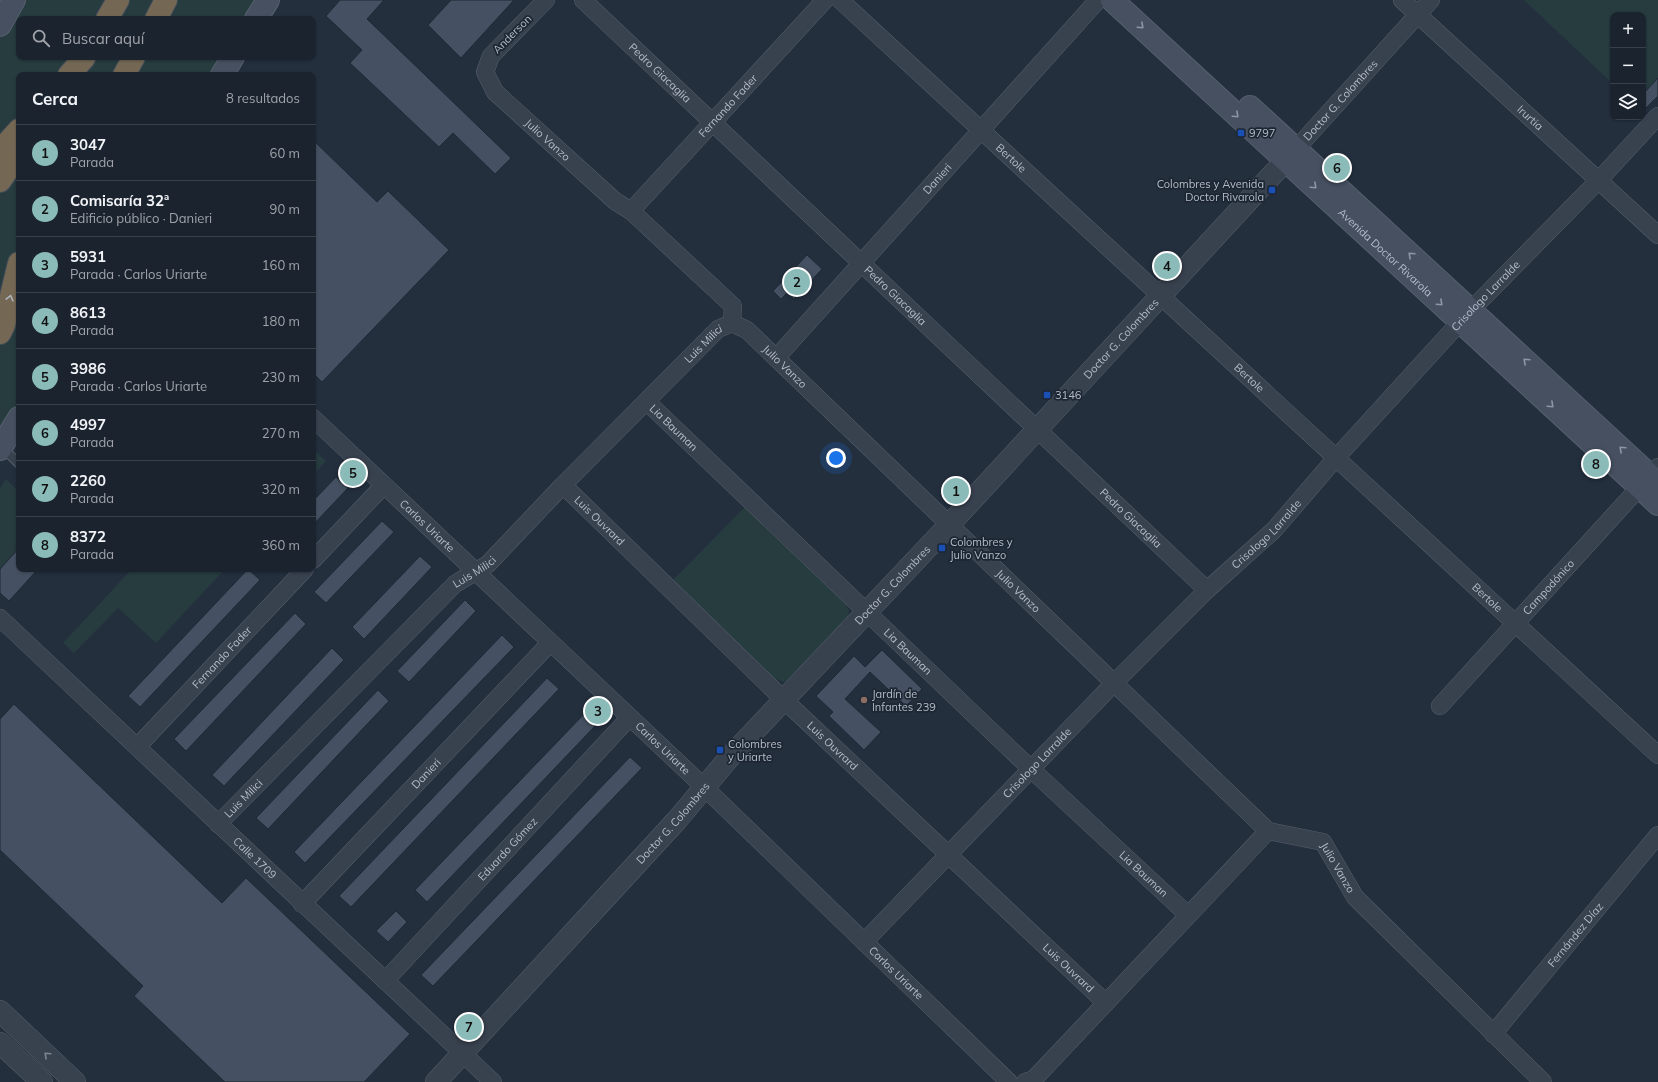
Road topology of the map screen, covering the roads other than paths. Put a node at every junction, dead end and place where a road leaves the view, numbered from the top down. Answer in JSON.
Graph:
{"nodes":[{"id":1,"x":14,"y":0,"type":"edge"},
{"id":2,"x":118,"y":0,"type":"edge"},
{"id":3,"x":166,"y":0,"type":"edge"},
{"id":4,"x":268,"y":0,"type":"edge"},
{"id":5,"x":546,"y":0,"type":"edge"},
{"id":6,"x":583,"y":0,"type":"edge"},
{"id":7,"x":825,"y":0,"type":"edge"},
{"id":8,"x":840,"y":0,"type":"edge"},
{"id":9,"x":1098,"y":0,"type":"edge"},
{"id":10,"x":1112,"y":0,"type":"edge"},
{"id":11,"x":1135,"y":0,"type":"edge"},
{"id":12,"x":1402,"y":0,"type":"edge"},
{"id":13,"x":1431,"y":0,"type":"edge"},
{"id":14,"x":1418,"y":14,"type":"junction"},
{"id":15,"x":109,"y":16,"type":"edge"},
{"id":16,"x":158,"y":16,"type":"edge"},
{"id":17,"x":258,"y":16,"type":"edge"},
{"id":18,"x":0,"y":25,"type":"edge"},
{"id":19,"x":132,"y":60,"type":"edge"},
{"id":20,"x":231,"y":60,"type":"edge"},
{"id":21,"x":81,"y":63,"type":"edge"},
{"id":22,"x":72,"y":72,"type":"edge"},
{"id":23,"x":126,"y":72,"type":"edge"},
{"id":24,"x":224,"y":72,"type":"edge"},
{"id":25,"x":484,"y":72,"type":"joint"},
{"id":26,"x":1658,"y":116,"type":"edge"},
{"id":27,"x":712,"y":122,"type":"junction"},
{"id":28,"x":981,"y":130,"type":"junction"},
{"id":29,"x":16,"y":133,"type":"edge"},
{"id":30,"x":0,"y":151,"type":"edge"},
{"id":31,"x":1291,"y":154,"type":"junction"},
{"id":32,"x":16,"y":158,"type":"edge"},
{"id":33,"x":0,"y":181,"type":"edge"},
{"id":34,"x":1598,"y":181,"type":"junction"},
{"id":35,"x":631,"y":211,"type":"junction"},
{"id":36,"x":1658,"y":235,"type":"edge"},
{"id":37,"x":16,"y":255,"type":"edge"},
{"id":38,"x":861,"y":263,"type":"junction"},
{"id":39,"x":16,"y":274,"type":"edge"},
{"id":40,"x":0,"y":279,"type":"edge"},
{"id":41,"x":1160,"y":296,"type":"junction"},
{"id":42,"x":1466,"y":316,"type":"junction"},
{"id":43,"x":732,"y":323,"type":"junction"},
{"id":44,"x":0,"y":332,"type":"edge"},
{"id":45,"x":776,"y":358,"type":"junction"},
{"id":46,"x":647,"y":402,"type":"junction"},
{"id":47,"x":316,"y":421,"type":"edge"},
{"id":48,"x":16,"y":423,"type":"edge"},
{"id":49,"x":1037,"y":429,"type":"junction"},
{"id":50,"x":1,"y":448,"type":"edge"},
{"id":51,"x":1335,"y":459,"type":"junction"},
{"id":52,"x":16,"y":461,"type":"edge"},
{"id":53,"x":1651,"y":478,"type":"edge"},
{"id":54,"x":384,"y":485,"type":"junction"},
{"id":55,"x":564,"y":485,"type":"junction"},
{"id":56,"x":1658,"y":504,"type":"edge"},
{"id":57,"x":949,"y":525,"type":"junction"},
{"id":58,"x":316,"y":557,"type":"edge"},
{"id":59,"x":302,"y":572,"type":"edge"},
{"id":60,"x":475,"y":572,"type":"junction"},
{"id":61,"x":1207,"y":590,"type":"junction"},
{"id":62,"x":867,"y":612,"type":"junction"},
{"id":63,"x":0,"y":618,"type":"edge"},
{"id":64,"x":1515,"y":623,"type":"junction"},
{"id":65,"x":550,"y":642,"type":"junction"},
{"id":66,"x":1114,"y":683,"type":"junction"},
{"id":67,"x":784,"y":700,"type":"junction"},
{"id":68,"x":1440,"y":706,"type":"dead end"},
{"id":69,"x":629,"y":718,"type":"junction"},
{"id":70,"x":138,"y":746,"type":"junction"},
{"id":71,"x":1658,"y":755,"type":"edge"},
{"id":72,"x":1031,"y":769,"type":"junction"},
{"id":73,"x":704,"y":787,"type":"junction"},
{"id":74,"x":218,"y":824,"type":"junction"},
{"id":75,"x":1268,"y":831,"type":"junction"},
{"id":76,"x":1658,"y":835,"type":"edge"},
{"id":77,"x":948,"y":855,"type":"junction"},
{"id":78,"x":302,"y":904,"type":"junction"},
{"id":79,"x":1188,"y":915,"type":"junction"},
{"id":80,"x":864,"y":942,"type":"junction"},
{"id":81,"x":385,"y":981,"type":"junction"},
{"id":82,"x":1106,"y":1003,"type":"junction"},
{"id":83,"x":0,"y":1011,"type":"edge"},
{"id":84,"x":1493,"y":1034,"type":"junction"},
{"id":85,"x":0,"y":1043,"type":"edge"},
{"id":86,"x":462,"y":1053,"type":"junction"},
{"id":87,"x":1033,"y":1081,"type":"edge"},
{"id":88,"x":42,"y":1082,"type":"edge"},
{"id":89,"x":75,"y":1082,"type":"edge"},
{"id":90,"x":436,"y":1082,"type":"edge"},
{"id":91,"x":493,"y":1082,"type":"edge"},
{"id":92,"x":1009,"y":1082,"type":"edge"},
{"id":93,"x":1543,"y":1082,"type":"edge"}],
"edges":[{"from":1,"to":18,"type":"main road"},
{"from":2,"to":15,"type":"highway"},
{"from":3,"to":16,"type":"highway"},
{"from":4,"to":17,"type":"main road"},
{"from":5,"to":25,"type":"street","name":"Anderson"},
{"from":6,"to":27,"type":"street","name":"Pedro Giacaglia"},
{"from":7,"to":27,"type":"street","name":"Fernando Fader"},
{"from":8,"to":28,"type":"street","name":"Bertole"},
{"from":9,"to":28,"type":"street","name":"Danieri"},
{"from":10,"to":31,"type":"main road","name":"Avenida Doctor Rivarola","one_way":true},
{"from":11,"to":31,"type":"main road","name":"Avenida Doctor Rivarola"},
{"from":12,"to":14,"type":"street","name":"Irurtia"},
{"from":13,"to":14,"type":"street","name":"Doctor G. Colombres"},
{"from":14,"to":31,"type":"street","name":"Doctor G. Colombres"},
{"from":14,"to":34,"type":"street","name":"Irurtia"},
{"from":19,"to":23,"type":"highway"},
{"from":20,"to":24,"type":"main road"},
{"from":21,"to":22,"type":"highway"},
{"from":25,"to":35,"type":"street","name":"Julio Vanzo"},
{"from":26,"to":34,"type":"street","name":"Crisologo Larralde"},
{"from":27,"to":35,"type":"street","name":"Fernando Fader"},
{"from":27,"to":38,"type":"street","name":"Pedro Giacaglia"},
{"from":28,"to":38,"type":"street","name":"Danieri"},
{"from":28,"to":41,"type":"street","name":"Bertole"},
{"from":29,"to":30,"type":"highway"},
{"from":31,"to":41,"type":"street","name":"Doctor G. Colombres"},
{"from":31,"to":42,"type":"main road","name":"Avenida Doctor Rivarola"},
{"from":32,"to":33,"type":"highway"},
{"from":34,"to":36,"type":"street","name":"Irurtia"},
{"from":34,"to":42,"type":"street","name":"Crisologo Larralde"},
{"from":35,"to":43,"type":"street","name":"Julio Vanzo"},
{"from":37,"to":40,"type":"highway"},
{"from":38,"to":45,"type":"street","name":"Danieri"},
{"from":38,"to":49,"type":"street","name":"Pedro Giacaglia"},
{"from":44,"to":39,"type":"highway","one_way":true},
{"from":41,"to":49,"type":"street","name":"Doctor G. Colombres"},
{"from":41,"to":51,"type":"street","name":"Bertole"},
{"from":42,"to":51,"type":"street","name":"Crisologo Larralde"},
{"from":42,"to":53,"type":"main road","name":"Avenida Doctor Rivarola"},
{"from":43,"to":45,"type":"street","name":"Julio Vanzo"},
{"from":43,"to":46,"type":"street","name":"Luis Milici"},
{"from":45,"to":57,"type":"street","name":"Julio Vanzo"},
{"from":46,"to":55,"type":"street","name":"Luis Milici"},
{"from":46,"to":62,"type":"street","name":"Lia Bauman"},
{"from":47,"to":54,"type":"street","name":"Carlos Uriarte"},
{"from":48,"to":50,"type":"main road"},
{"from":49,"to":57,"type":"street","name":"Doctor G. Colombres"},
{"from":49,"to":61,"type":"street","name":"Pedro Giacaglia"},
{"from":50,"to":52,"type":"lane"},
{"from":51,"to":61,"type":"street","name":"Crisologo Larralde"},
{"from":51,"to":64,"type":"street","name":"Bertole"},
{"from":53,"to":56,"type":"main road","name":"Avenida Doctor Rivarola"},
{"from":53,"to":64,"type":"street","name":"Campodónico"},
{"from":54,"to":58,"type":"street"},
{"from":54,"to":60,"type":"street","name":"Carlos Uriarte"},
{"from":55,"to":60,"type":"street","name":"Luis Milici"},
{"from":55,"to":67,"type":"street","name":"Luis Ouvrard"},
{"from":57,"to":62,"type":"street","name":"Doctor G. Colombres"},
{"from":57,"to":66,"type":"street","name":"Julio Vanzo"},
{"from":59,"to":70,"type":"street","name":"Fernando Fader"},
{"from":60,"to":65,"type":"street","name":"Carlos Uriarte"},
{"from":60,"to":74,"type":"street","name":"Luis Milici"},
{"from":61,"to":66,"type":"street","name":"Crisologo Larralde"},
{"from":62,"to":67,"type":"street","name":"Doctor G. Colombres"},
{"from":62,"to":72,"type":"street","name":"Lia Bauman"},
{"from":63,"to":70,"type":"street","name":"Calle 1709"},
{"from":64,"to":68,"type":"street","name":"Campodónico"},
{"from":64,"to":71,"type":"street","name":"Bertole"},
{"from":65,"to":69,"type":"street","name":"Carlos Uriarte"},
{"from":65,"to":78,"type":"street","name":"Danieri"},
{"from":66,"to":72,"type":"street","name":"Crisologo Larralde"},
{"from":66,"to":75,"type":"street","name":"Julio Vanzo"},
{"from":67,"to":73,"type":"street","name":"Doctor G. Colombres"},
{"from":67,"to":77,"type":"street","name":"Luis Ouvrard"},
{"from":69,"to":73,"type":"street","name":"Carlos Uriarte"},
{"from":69,"to":81,"type":"street","name":"Eduardo Gómez"},
{"from":70,"to":74,"type":"street","name":"Calle 1709"},
{"from":72,"to":77,"type":"street","name":"Crisologo Larralde"},
{"from":72,"to":79,"type":"street","name":"Lia Bauman"},
{"from":73,"to":80,"type":"street","name":"Carlos Uriarte"},
{"from":73,"to":86,"type":"street","name":"Doctor G. Colombres"},
{"from":74,"to":78,"type":"street","name":"Calle 1709"},
{"from":75,"to":79,"type":"street"},
{"from":75,"to":84,"type":"street","name":"Julio Vanzo"},
{"from":76,"to":84,"type":"street","name":"Fernández Díaz"},
{"from":77,"to":80,"type":"street","name":"Crisologo Larralde"},
{"from":77,"to":82,"type":"street","name":"Luis Ouvrard"},
{"from":78,"to":81,"type":"street","name":"Calle 1709"},
{"from":79,"to":82,"type":"street"},
{"from":80,"to":92,"type":"street","name":"Carlos Uriarte"},
{"from":81,"to":86,"type":"street","name":"Calle 1709"},
{"from":82,"to":87,"type":"street"},
{"from":89,"to":83,"type":"street","one_way":true},
{"from":84,"to":93,"type":"street","name":"Julio Vanzo"},
{"from":85,"to":88,"type":"street"},
{"from":86,"to":90,"type":"street","name":"Doctor G. Colombres"},
{"from":86,"to":91,"type":"street","name":"Calle 1709"}]}
